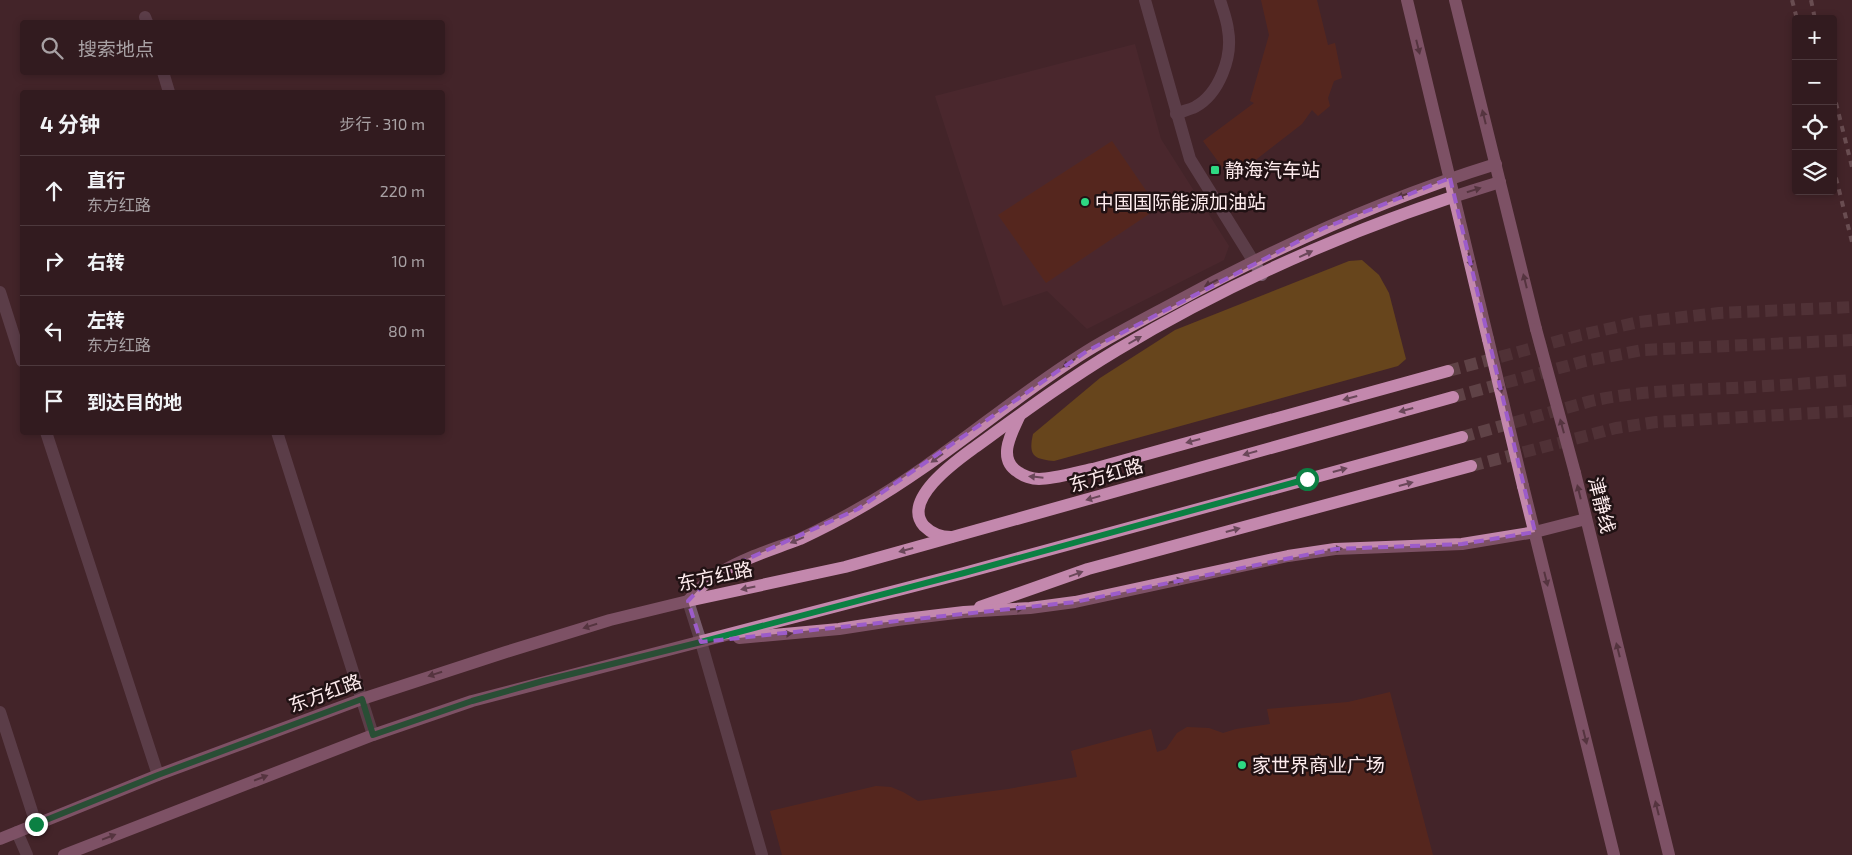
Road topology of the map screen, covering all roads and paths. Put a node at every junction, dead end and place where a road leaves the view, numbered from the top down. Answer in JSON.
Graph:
{"nodes":[{"id":1,"x":1145,"y":0,"type":"edge"},
{"id":2,"x":1220,"y":0,"type":"edge"},
{"id":3,"x":1407,"y":0,"type":"edge"},
{"id":4,"x":1455,"y":0,"type":"edge"},
{"id":5,"x":164,"y":75,"type":"edge"},
{"id":6,"x":168,"y":90,"type":"edge"},
{"id":7,"x":1176,"y":114,"type":"junction"},
{"id":8,"x":1496,"y":164,"type":"junction"},
{"id":9,"x":1450,"y":178,"type":"junction"},
{"id":10,"x":1500,"y":182,"type":"junction"},
{"id":11,"x":1454,"y":196,"type":"junction"},
{"id":12,"x":1254,"y":261,"type":"junction"},
{"id":13,"x":1262,"y":275,"type":"junction"},
{"id":14,"x":0,"y":292,"type":"edge"},
{"id":15,"x":5,"y":325,"type":"edge"},
{"id":16,"x":20,"y":357,"type":"edge"},
{"id":17,"x":1448,"y":372,"type":"tunnel mouth"},
{"id":18,"x":1453,"y":397,"type":"tunnel mouth"},
{"id":19,"x":1020,"y":415,"type":"junction"},
{"id":20,"x":47,"y":435,"type":"edge"},
{"id":21,"x":278,"y":435,"type":"edge"},
{"id":22,"x":1462,"y":437,"type":"tunnel mouth"},
{"id":23,"x":1471,"y":466,"type":"tunnel mouth"},
{"id":24,"x":1586,"y":520,"type":"junction"},
{"id":25,"x":1535,"y":532,"type":"junction"},
{"id":26,"x":953,"y":538,"type":"junction"},
{"id":27,"x":688,"y":601,"type":"junction"},
{"id":28,"x":964,"y":612,"type":"junction"},
{"id":29,"x":701,"y":642,"type":"junction"},
{"id":30,"x":362,"y":699,"type":"junction"},
{"id":31,"x":0,"y":712,"type":"edge"},
{"id":32,"x":373,"y":735,"type":"junction"},
{"id":33,"x":158,"y":775,"type":"junction"},
{"id":34,"x":36,"y":824,"type":"junction"},
{"id":35,"x":17,"y":832,"type":"junction"},
{"id":36,"x":0,"y":839,"type":"edge"},
{"id":37,"x":27,"y":855,"type":"edge"},
{"id":38,"x":64,"y":855,"type":"edge"},
{"id":39,"x":762,"y":855,"type":"edge"},
{"id":40,"x":1614,"y":855,"type":"edge"},
{"id":41,"x":1669,"y":855,"type":"edge"}],
"edges":[{"from":1,"to":7,"type":"street"},
{"from":2,"to":7,"type":"street"},
{"from":3,"to":9,"type":"main road","one_way":true},
{"from":8,"to":4,"type":"main road","name":"津静线","one_way":true},
{"from":5,"to":6,"type":"street"},
{"from":7,"to":12,"type":"street"},
{"from":8,"to":9,"type":"main road"},
{"from":8,"to":10,"type":"main road","name":"津静线"},
{"from":9,"to":11,"type":"main road"},
{"from":9,"to":12,"type":"main road","one_way":true},
{"from":11,"to":10,"type":"main road","one_way":true},
{"from":24,"to":10,"type":"main road","name":"津静线","one_way":true,"bridge":true},
{"from":13,"to":11,"type":"main road","one_way":true},
{"from":11,"to":25,"type":"main road","one_way":true,"bridge":true},
{"from":12,"to":13,"type":"street"},
{"from":12,"to":27,"type":"main road","one_way":true},
{"from":19,"to":13,"type":"main road","one_way":true},
{"from":14,"to":15,"type":"street"},
{"from":15,"to":16,"type":"street"},
{"from":17,"to":19,"type":"main road","one_way":true},
{"from":18,"to":26,"type":"main road","name":"东方红路","one_way":true},
{"from":19,"to":26,"type":"main road"},
{"from":20,"to":33,"type":"street"},
{"from":21,"to":30,"type":"street"},
{"from":29,"to":22,"type":"main road","one_way":true},
{"from":28,"to":23,"type":"main road","one_way":true},
{"from":24,"to":25,"type":"main road"},
{"from":41,"to":24,"type":"main road","name":"津静线","one_way":true},
{"from":28,"to":25,"type":"main road","one_way":true},
{"from":25,"to":40,"type":"main road","one_way":true},
{"from":26,"to":27,"type":"main road","name":"东方红路","one_way":true},
{"from":27,"to":29,"type":"street"},
{"from":27,"to":30,"type":"main road","name":"东方红路","one_way":true},
{"from":29,"to":28,"type":"main road","one_way":true},
{"from":29,"to":32,"type":"main road"},
{"from":29,"to":39,"type":"street"},
{"from":30,"to":32,"type":"street"},
{"from":30,"to":33,"type":"main road","name":"东方红路"},
{"from":31,"to":34,"type":"street"},
{"from":38,"to":32,"type":"main road","one_way":true},
{"from":33,"to":34,"type":"main road","name":"东方红路"},
{"from":34,"to":35,"type":"main road","name":"东方红路"},
{"from":35,"to":36,"type":"main road","name":"东方红路"},
{"from":35,"to":37,"type":"street"}]}
